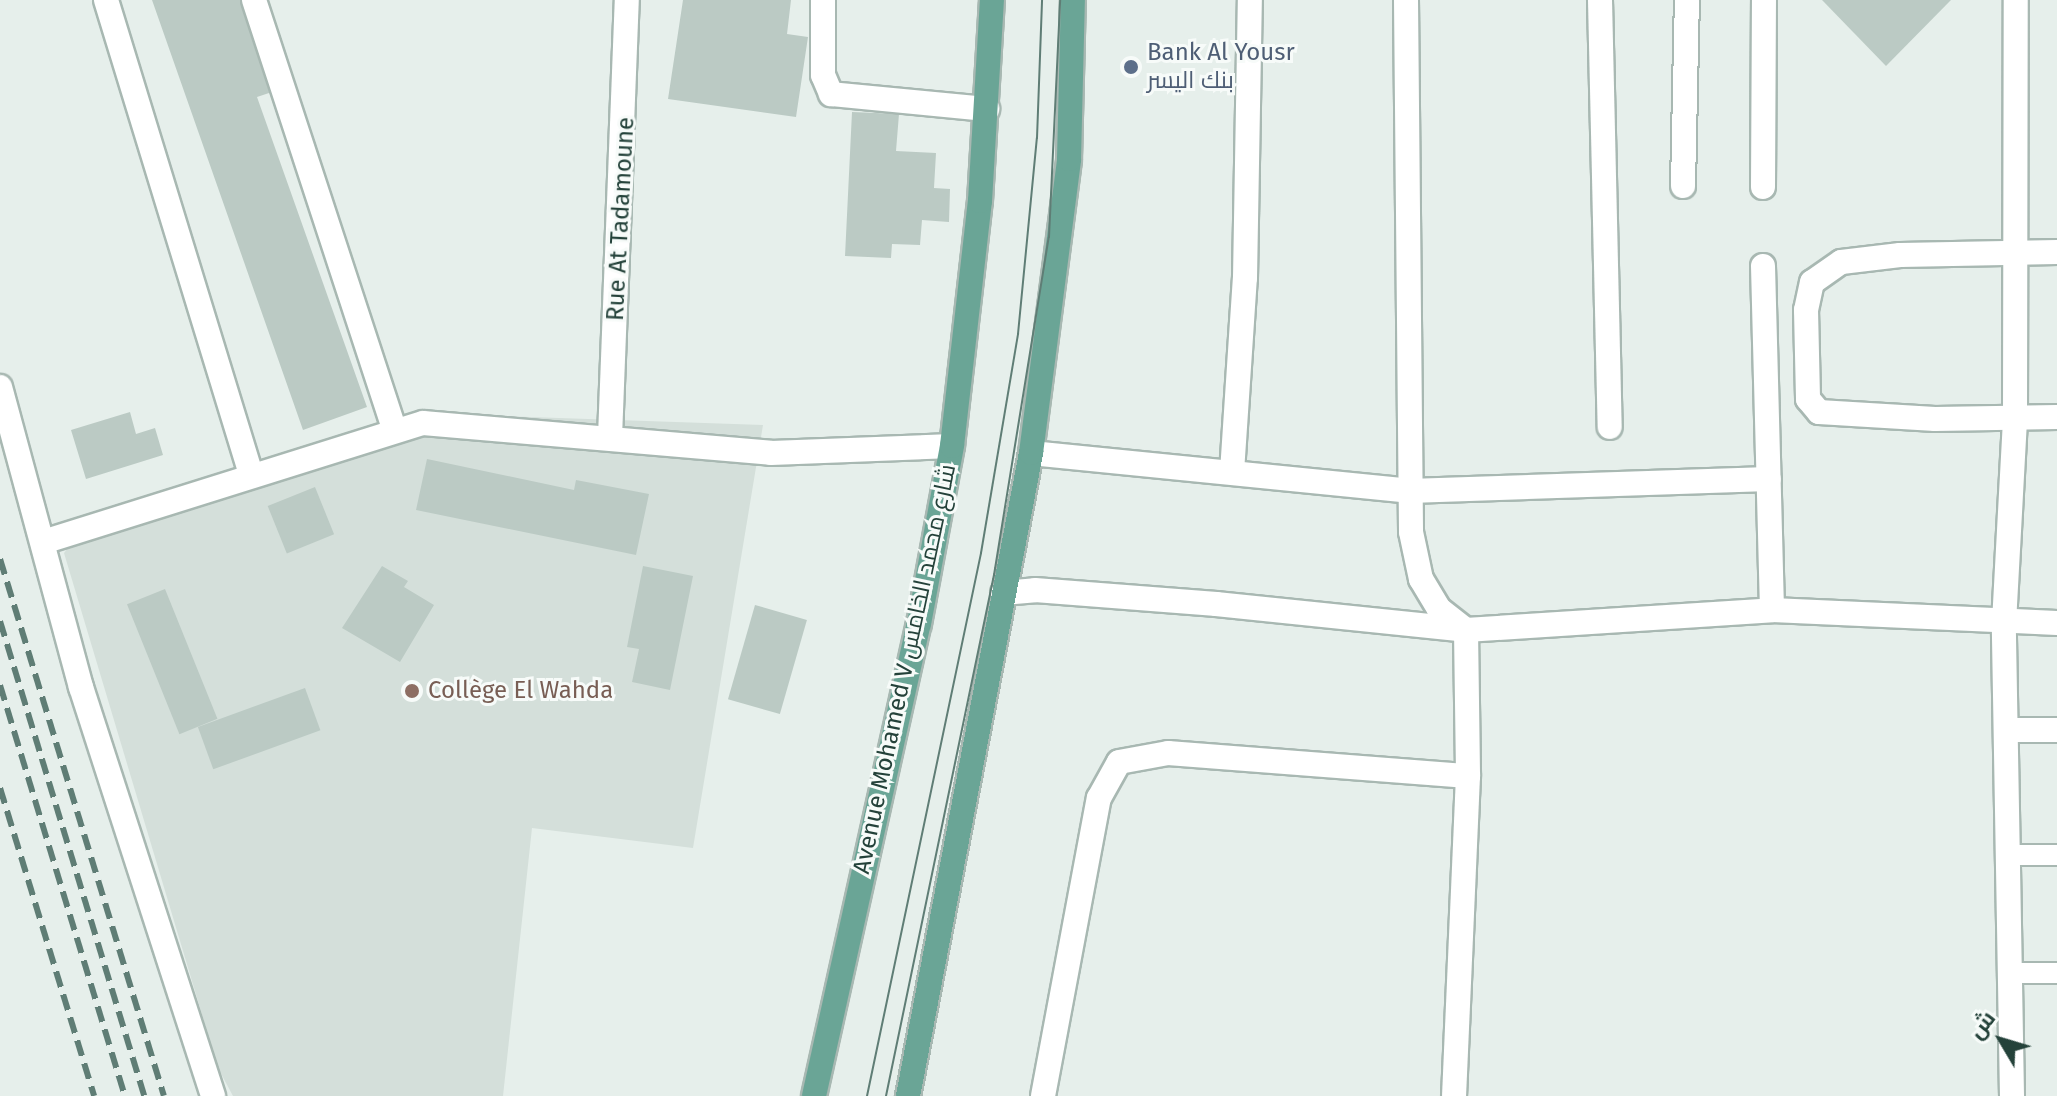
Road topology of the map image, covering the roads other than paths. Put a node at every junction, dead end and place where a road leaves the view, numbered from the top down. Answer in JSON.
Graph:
{"nodes":[{"id":1,"x":106,"y":0,"type":"edge"},
{"id":2,"x":254,"y":0,"type":"edge"},
{"id":3,"x":627,"y":0,"type":"edge"},
{"id":4,"x":823,"y":0,"type":"edge"},
{"id":5,"x":992,"y":0,"type":"edge"},
{"id":6,"x":1073,"y":0,"type":"edge"},
{"id":7,"x":1250,"y":0,"type":"edge"},
{"id":8,"x":1406,"y":0,"type":"edge"},
{"id":9,"x":1600,"y":0,"type":"edge"},
{"id":10,"x":1687,"y":0,"type":"edge"},
{"id":11,"x":1764,"y":0,"type":"edge"},
{"id":12,"x":2016,"y":0,"type":"edge"},
{"id":13,"x":987,"y":109,"type":"junction"},
{"id":14,"x":1683,"y":186,"type":"dead end"},
{"id":15,"x":1763,"y":187,"type":"dead end"},
{"id":16,"x":2015,"y":252,"type":"junction"},
{"id":17,"x":2057,"y":252,"type":"edge"},
{"id":18,"x":1763,"y":266,"type":"dead end"},
{"id":19,"x":0,"y":387,"type":"edge"},
{"id":20,"x":2057,"y":417,"type":"edge"},
{"id":21,"x":2015,"y":418,"type":"junction"},
{"id":22,"x":1610,"y":427,"type":"dead end"},
{"id":23,"x":394,"y":428,"type":"junction"},
{"id":24,"x":610,"y":437,"type":"junction"},
{"id":25,"x":952,"y":446,"type":"junction"},
{"id":26,"x":1031,"y":453,"type":"junction"},
{"id":27,"x":1232,"y":472,"type":"junction"},
{"id":28,"x":251,"y":475,"type":"junction"},
{"id":29,"x":1769,"y":479,"type":"junction"},
{"id":30,"x":1409,"y":491,"type":"junction"},
{"id":31,"x":43,"y":542,"type":"junction"},
{"id":32,"x":1003,"y":593,"type":"junction"},
{"id":33,"x":1772,"y":610,"type":"junction"},
{"id":34,"x":2004,"y":623,"type":"junction"},
{"id":35,"x":2057,"y":623,"type":"edge"},
{"id":36,"x":1466,"y":630,"type":"junction"},
{"id":37,"x":2008,"y":730,"type":"junction"},
{"id":38,"x":2057,"y":730,"type":"edge"},
{"id":39,"x":1468,"y":776,"type":"junction"},
{"id":40,"x":2011,"y":855,"type":"junction"},
{"id":41,"x":2057,"y":855,"type":"edge"},
{"id":42,"x":2011,"y":973,"type":"junction"},
{"id":43,"x":2057,"y":973,"type":"edge"},
{"id":44,"x":213,"y":1096,"type":"edge"},
{"id":45,"x":814,"y":1096,"type":"edge"},
{"id":46,"x":908,"y":1096,"type":"edge"},
{"id":47,"x":1043,"y":1096,"type":"edge"},
{"id":48,"x":1454,"y":1096,"type":"edge"},
{"id":49,"x":2012,"y":1096,"type":"edge"}],
"edges":[{"from":1,"to":28,"type":"street"},
{"from":2,"to":23,"type":"street"},
{"from":3,"to":24,"type":"street","name":"Rue At Tadamoune"},
{"from":4,"to":13,"type":"street"},
{"from":5,"to":13,"type":"main road","name":"Avenue Mohamed V شارع محمد الخامس"},
{"from":6,"to":26,"type":"main road"},
{"from":7,"to":27,"type":"street"},
{"from":8,"to":30,"type":"street"},
{"from":9,"to":22,"type":"street"},
{"from":10,"to":14,"type":"street"},
{"from":11,"to":15,"type":"street"},
{"from":12,"to":16,"type":"street"},
{"from":13,"to":25,"type":"main road","name":"Avenue Mohamed V شارع محمد الخامس"},
{"from":16,"to":17,"type":"street"},
{"from":16,"to":21,"type":"street"},
{"from":16,"to":21,"type":"street"},
{"from":18,"to":29,"type":"street"},
{"from":19,"to":31,"type":"street"},
{"from":20,"to":21,"type":"street"},
{"from":21,"to":34,"type":"street"},
{"from":23,"to":24,"type":"street"},
{"from":23,"to":28,"type":"street"},
{"from":24,"to":25,"type":"street"},
{"from":25,"to":45,"type":"main road","name":"Avenue Mohamed V شارع محمد الخامس"},
{"from":26,"to":27,"type":"street"},
{"from":26,"to":32,"type":"main road"},
{"from":27,"to":30,"type":"street"},
{"from":28,"to":31,"type":"street"},
{"from":29,"to":30,"type":"street"},
{"from":29,"to":33,"type":"street"},
{"from":30,"to":36,"type":"street"},
{"from":31,"to":44,"type":"street"},
{"from":32,"to":36,"type":"street"},
{"from":32,"to":46,"type":"main road"},
{"from":33,"to":34,"type":"street"},
{"from":33,"to":36,"type":"street"},
{"from":34,"to":35,"type":"street"},
{"from":34,"to":37,"type":"street"},
{"from":36,"to":39,"type":"street"},
{"from":37,"to":38,"type":"street"},
{"from":37,"to":40,"type":"street"},
{"from":39,"to":47,"type":"street"},
{"from":39,"to":48,"type":"street"},
{"from":40,"to":41,"type":"lane"},
{"from":40,"to":42,"type":"street"},
{"from":42,"to":43,"type":"lane"},
{"from":42,"to":49,"type":"street"}]}
